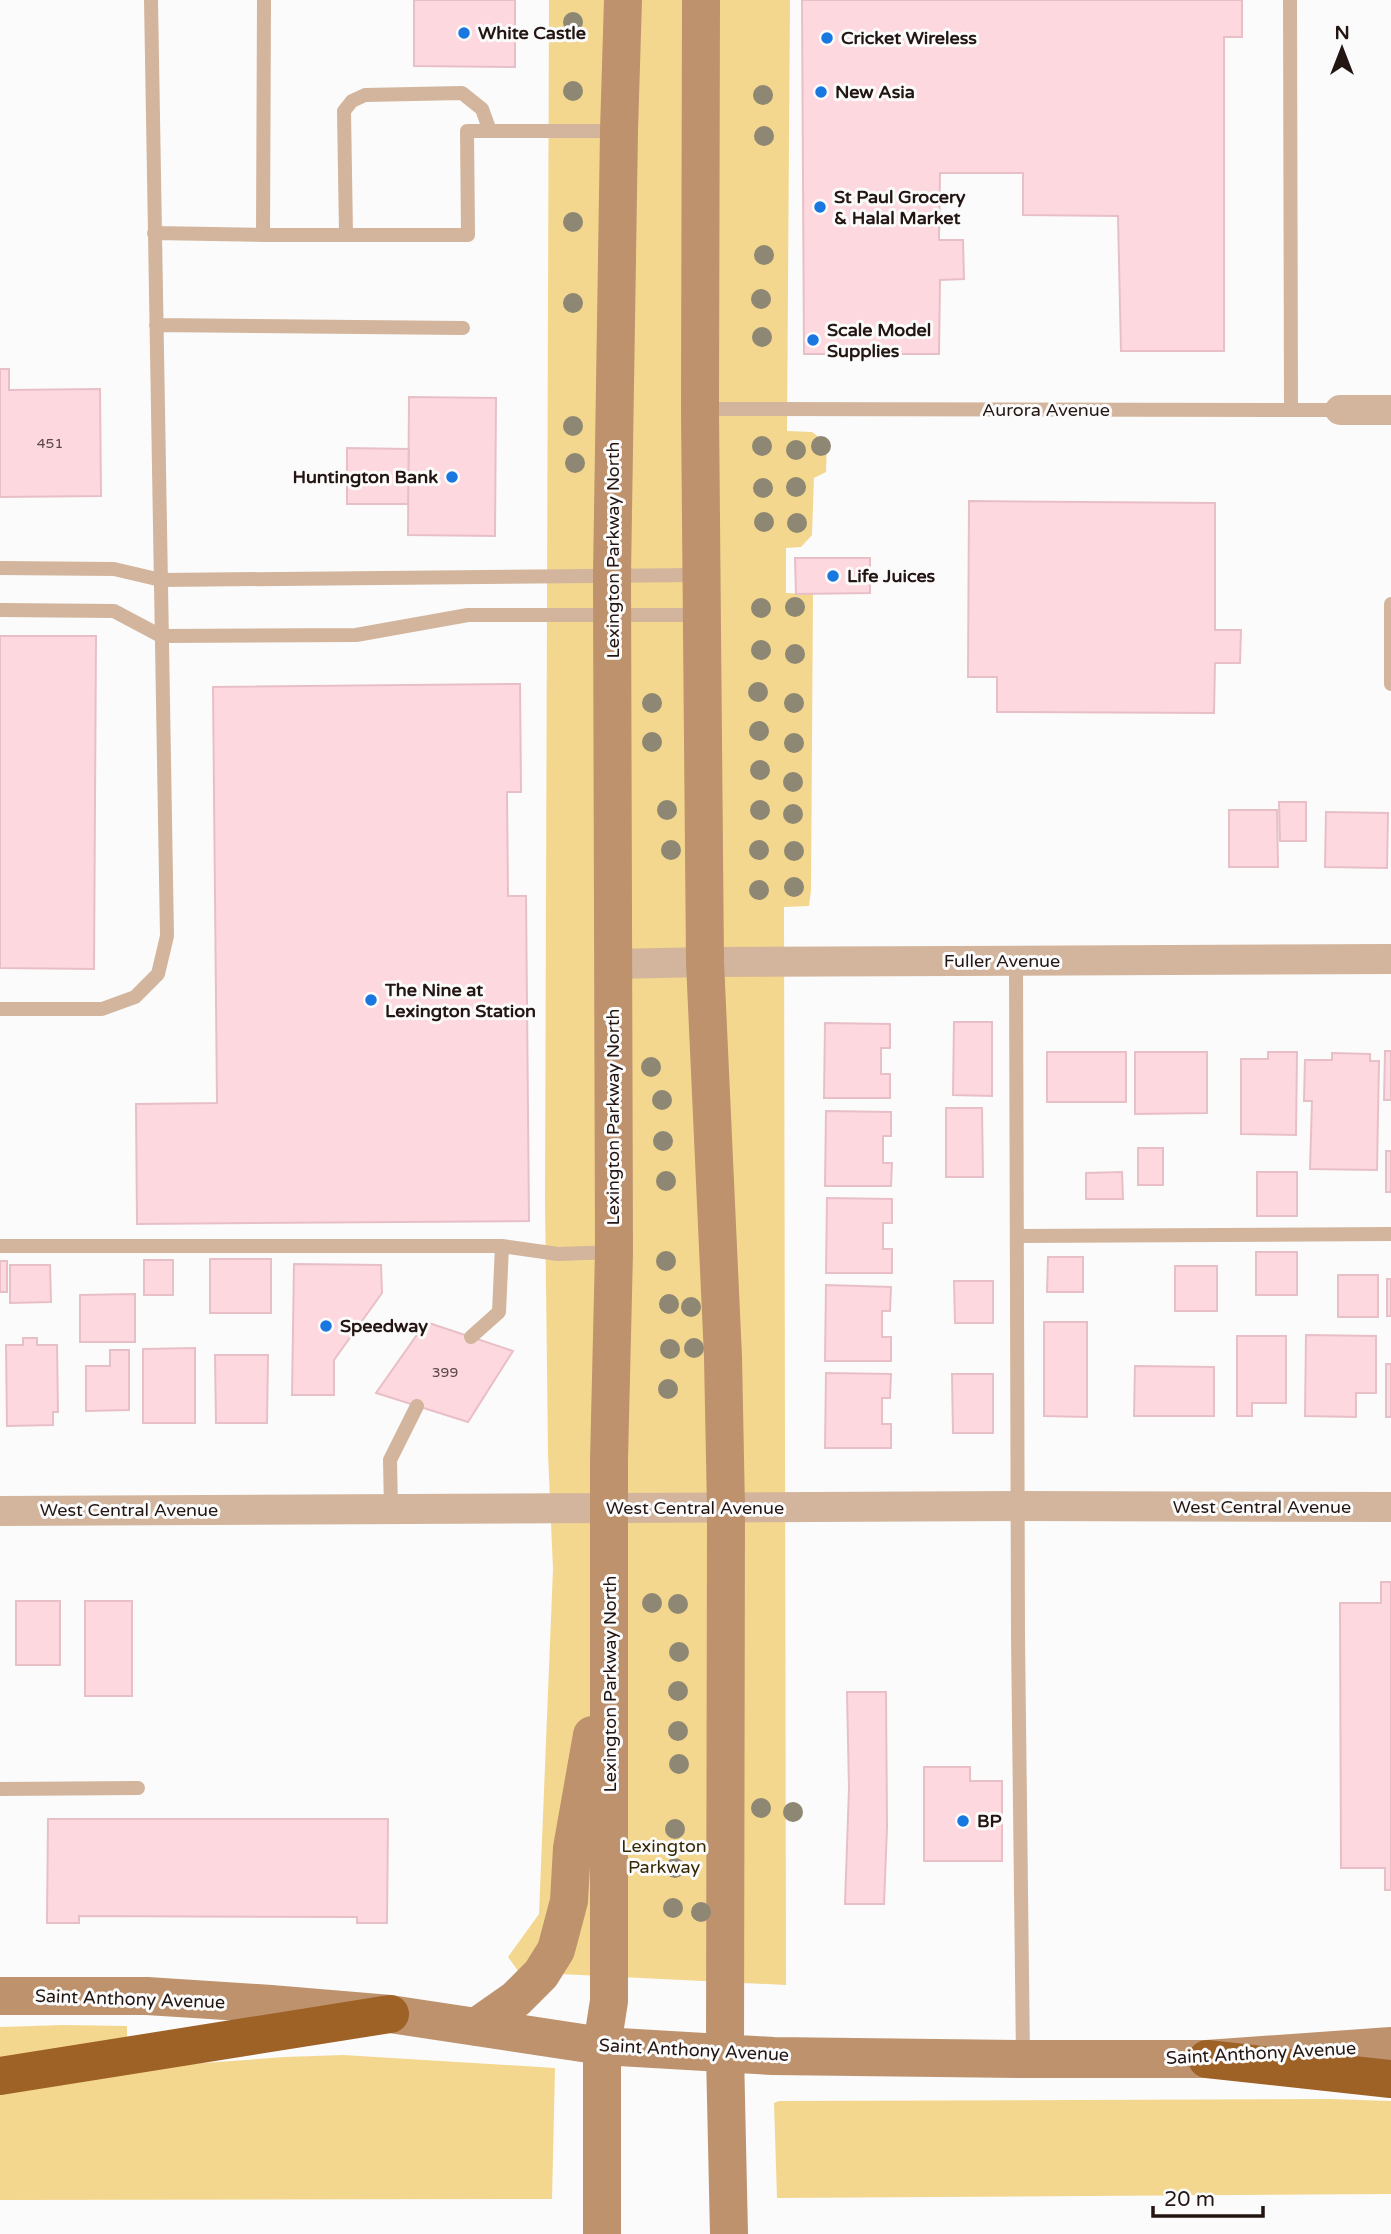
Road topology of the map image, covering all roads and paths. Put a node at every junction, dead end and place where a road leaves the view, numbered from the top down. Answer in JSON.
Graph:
{"nodes":[{"id":1,"x":150,"y":0,"type":"edge"},
{"id":2,"x":264,"y":0,"type":"edge"},
{"id":3,"x":623,"y":0,"type":"edge"},
{"id":4,"x":701,"y":0,"type":"edge"},
{"id":5,"x":1290,"y":0,"type":"edge"},
{"id":6,"x":489,"y":131,"type":"junction"},
{"id":7,"x":618,"y":131,"type":"junction"},
{"id":8,"x":154,"y":233,"type":"junction"},
{"id":9,"x":346,"y":234,"type":"junction"},
{"id":10,"x":263,"y":235,"type":"junction"},
{"id":11,"x":156,"y":325,"type":"junction"},
{"id":12,"x":463,"y":328,"type":"dead end"},
{"id":13,"x":700,"y":409,"type":"junction"},
{"id":14,"x":1291,"y":410,"type":"junction"},
{"id":15,"x":1340,"y":410,"type":"joint"},
{"id":16,"x":1391,"y":410,"type":"edge"},
{"id":17,"x":0,"y":568,"type":"edge"},
{"id":18,"x":703,"y":575,"type":"junction"},
{"id":19,"x":612,"y":576,"type":"junction"},
{"id":20,"x":161,"y":580,"type":"junction"},
{"id":21,"x":1391,"y":604,"type":"edge"},
{"id":22,"x":0,"y":610,"type":"edge"},
{"id":23,"x":612,"y":614,"type":"junction"},
{"id":24,"x":701,"y":615,"type":"junction"},
{"id":25,"x":161,"y":636,"type":"junction"},
{"id":26,"x":1391,"y":684,"type":"edge"},
{"id":27,"x":1391,"y":959,"type":"edge"},
{"id":28,"x":1016,"y":961,"type":"junction"},
{"id":29,"x":705,"y":962,"type":"junction"},
{"id":30,"x":612,"y":964,"type":"junction"},
{"id":31,"x":0,"y":1009,"type":"edge"},
{"id":32,"x":1391,"y":1234,"type":"edge"},
{"id":33,"x":1017,"y":1236,"type":"junction"},
{"id":34,"x":0,"y":1246,"type":"edge"},
{"id":35,"x":502,"y":1246,"type":"junction"},
{"id":36,"x":614,"y":1252,"type":"junction"},
{"id":37,"x":471,"y":1337,"type":"dead end"},
{"id":38,"x":417,"y":1406,"type":"dead end"},
{"id":39,"x":1018,"y":1506,"type":"junction"},
{"id":40,"x":609,"y":1507,"type":"junction"},
{"id":41,"x":1391,"y":1507,"type":"edge"},
{"id":42,"x":726,"y":1508,"type":"junction"},
{"id":43,"x":391,"y":1509,"type":"junction"},
{"id":44,"x":0,"y":1511,"type":"edge"},
{"id":45,"x":609,"y":1636,"type":"junction"},
{"id":46,"x":138,"y":1788,"type":"dead end"},
{"id":47,"x":0,"y":1789,"type":"edge"},
{"id":48,"x":0,"y":1996,"type":"edge"},
{"id":49,"x":390,"y":2014,"type":"junction"},
{"id":50,"x":476,"y":2028,"type":"junction"},
{"id":51,"x":602,"y":2046,"type":"junction"},
{"id":52,"x":1391,"y":2046,"type":"edge"},
{"id":53,"x":725,"y":2054,"type":"junction"},
{"id":54,"x":1023,"y":2059,"type":"junction"},
{"id":55,"x":1207,"y":2059,"type":"junction"},
{"id":56,"x":0,"y":2076,"type":"edge"},
{"id":57,"x":1391,"y":2079,"type":"edge"},
{"id":58,"x":602,"y":2234,"type":"edge"},
{"id":59,"x":729,"y":2234,"type":"edge"}],
"edges":[{"from":1,"to":8,"type":"lane"},
{"from":2,"to":10,"type":"lane"},
{"from":3,"to":7,"type":"main road","name":"Lexington Parkway North"},
{"from":4,"to":13,"type":"main road"},
{"from":5,"to":14,"type":"lane"},
{"from":6,"to":7,"type":"lane"},
{"from":6,"to":9,"type":"lane"},
{"from":6,"to":9,"type":"lane"},
{"from":7,"to":19,"type":"main road","name":"Lexington Parkway North"},
{"from":8,"to":10,"type":"lane"},
{"from":8,"to":11,"type":"lane"},
{"from":9,"to":10,"type":"lane"},
{"from":11,"to":12,"type":"lane"},
{"from":11,"to":20,"type":"lane"},
{"from":13,"to":14,"type":"lane","name":"Aurora Avenue"},
{"from":13,"to":18,"type":"main road"},
{"from":14,"to":15,"type":"lane","name":"Aurora Avenue"},
{"from":15,"to":16,"type":"street","name":"Aurora Avenue"},
{"from":17,"to":20,"type":"lane"},
{"from":18,"to":19,"type":"lane"},
{"from":18,"to":24,"type":"main road"},
{"from":19,"to":20,"type":"lane"},
{"from":19,"to":23,"type":"main road","name":"Lexington Parkway North"},
{"from":20,"to":25,"type":"lane"},
{"from":21,"to":26,"type":"lane"},
{"from":22,"to":25,"type":"lane"},
{"from":23,"to":24,"type":"lane"},
{"from":23,"to":25,"type":"lane"},
{"from":23,"to":30,"type":"main road","name":"Lexington Parkway North"},
{"from":24,"to":29,"type":"main road"},
{"from":25,"to":31,"type":"lane"},
{"from":27,"to":28,"type":"street","name":"Fuller Avenue"},
{"from":28,"to":29,"type":"street","name":"Fuller Avenue"},
{"from":28,"to":33,"type":"lane"},
{"from":29,"to":30,"type":"street","name":"Fuller Avenue"},
{"from":29,"to":42,"type":"main road"},
{"from":30,"to":36,"type":"main road","name":"Lexington Parkway North"},
{"from":32,"to":33,"type":"lane"},
{"from":33,"to":39,"type":"lane"},
{"from":34,"to":35,"type":"lane"},
{"from":35,"to":36,"type":"lane"},
{"from":35,"to":37,"type":"lane"},
{"from":36,"to":40,"type":"main road","name":"Lexington Parkway North"},
{"from":38,"to":43,"type":"lane"},
{"from":39,"to":41,"type":"street","name":"West Central Avenue"},
{"from":39,"to":42,"type":"street","name":"West Central Avenue"},
{"from":39,"to":54,"type":"lane"},
{"from":40,"to":42,"type":"street","name":"West Central Avenue"},
{"from":40,"to":43,"type":"street","name":"West Central Avenue"},
{"from":40,"to":45,"type":"main road","name":"Lexington Parkway North"},
{"from":42,"to":53,"type":"main road"},
{"from":43,"to":44,"type":"street","name":"West Central Avenue"},
{"from":45,"to":50,"type":"main road"},
{"from":45,"to":51,"type":"main road","name":"Lexington Parkway North"},
{"from":46,"to":47,"type":"lane"},
{"from":48,"to":49,"type":"main road","name":"Saint Anthony Avenue"},
{"from":49,"to":50,"type":"main road","name":"Saint Anthony Avenue"},
{"from":49,"to":56,"type":"highway"},
{"from":50,"to":51,"type":"main road","name":"Saint Anthony Avenue"},
{"from":51,"to":53,"type":"main road","name":"Saint Anthony Avenue"},
{"from":51,"to":58,"type":"main road","name":"Lexington Parkway North"},
{"from":52,"to":55,"type":"main road","name":"Saint Anthony Avenue"},
{"from":53,"to":54,"type":"main road","name":"Saint Anthony Avenue"},
{"from":53,"to":59,"type":"main road"},
{"from":54,"to":55,"type":"main road","name":"Saint Anthony Avenue"},
{"from":55,"to":57,"type":"highway"}]}
